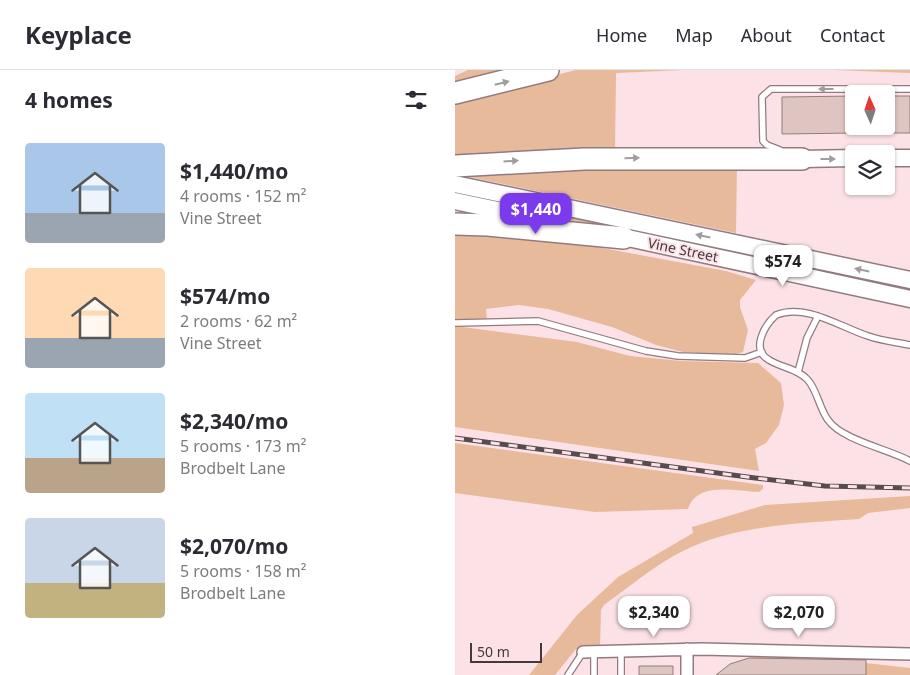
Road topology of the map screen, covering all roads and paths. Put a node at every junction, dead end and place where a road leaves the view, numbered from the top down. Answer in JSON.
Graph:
{"nodes":[{"id":1,"x":548,"y":70,"type":"edge"},
{"id":2,"x":910,"y":89,"type":"edge"},
{"id":3,"x":455,"y":93,"type":"edge"},
{"id":4,"x":910,"y":153,"type":"edge"},
{"id":5,"x":895,"y":157,"type":"edge"},
{"id":6,"x":845,"y":158,"type":"edge"},
{"id":7,"x":895,"y":158,"type":"edge"},
{"id":8,"x":910,"y":158,"type":"edge"},
{"id":9,"x":802,"y":159,"type":"junction"},
{"id":10,"x":458,"y":172,"type":"edge"},
{"id":11,"x":455,"y":201,"type":"edge"},
{"id":12,"x":455,"y":224,"type":"edge"},
{"id":13,"x":624,"y":238,"type":"junction"},
{"id":14,"x":910,"y":280,"type":"edge"},
{"id":15,"x":910,"y":299,"type":"edge"},
{"id":16,"x":818,"y":316,"type":"junction"},
{"id":17,"x":455,"y":323,"type":"edge"},
{"id":18,"x":910,"y":346,"type":"edge"},
{"id":19,"x":762,"y":352,"type":"junction"},
{"id":20,"x":798,"y":372,"type":"junction"},
{"id":21,"x":910,"y":461,"type":"edge"},
{"id":22,"x":687,"y":650,"type":"junction"},
{"id":23,"x":589,"y":652,"type":"junction"},
{"id":24,"x":621,"y":652,"type":"junction"},
{"id":25,"x":910,"y":654,"type":"edge"},
{"id":26,"x":568,"y":675,"type":"edge"},
{"id":27,"x":594,"y":675,"type":"edge"},
{"id":28,"x":621,"y":675,"type":"edge"},
{"id":29,"x":687,"y":675,"type":"edge"}],
"edges":[{"from":3,"to":1,"type":"highway","one_way":true},
{"from":2,"to":9,"type":"lane","one_way":true},
{"from":4,"to":5,"type":"lane"},
{"from":9,"to":6,"type":"street","one_way":true},
{"from":7,"to":8,"type":"street"},
{"from":10,"to":9,"type":"highway","one_way":true},
{"from":14,"to":10,"type":"street","name":"Vine Street","one_way":true},
{"from":11,"to":13,"type":"street","name":"Vine Street"},
{"from":12,"to":13,"type":"highway"},
{"from":13,"to":15,"type":"street","name":"Vine Street"},
{"from":16,"to":18,"type":"lane"},
{"from":16,"to":19,"type":"lane"},
{"from":16,"to":20,"type":"lane"},
{"from":17,"to":19,"type":"lane"},
{"from":19,"to":20,"type":"lane"},
{"from":20,"to":21,"type":"lane"},
{"from":22,"to":24,"type":"street"},
{"from":22,"to":25,"type":"street"},
{"from":22,"to":29,"type":"street"},
{"from":23,"to":24,"type":"street"},
{"from":23,"to":26,"type":"lane"},
{"from":23,"to":27,"type":"lane"},
{"from":24,"to":28,"type":"lane"}]}
